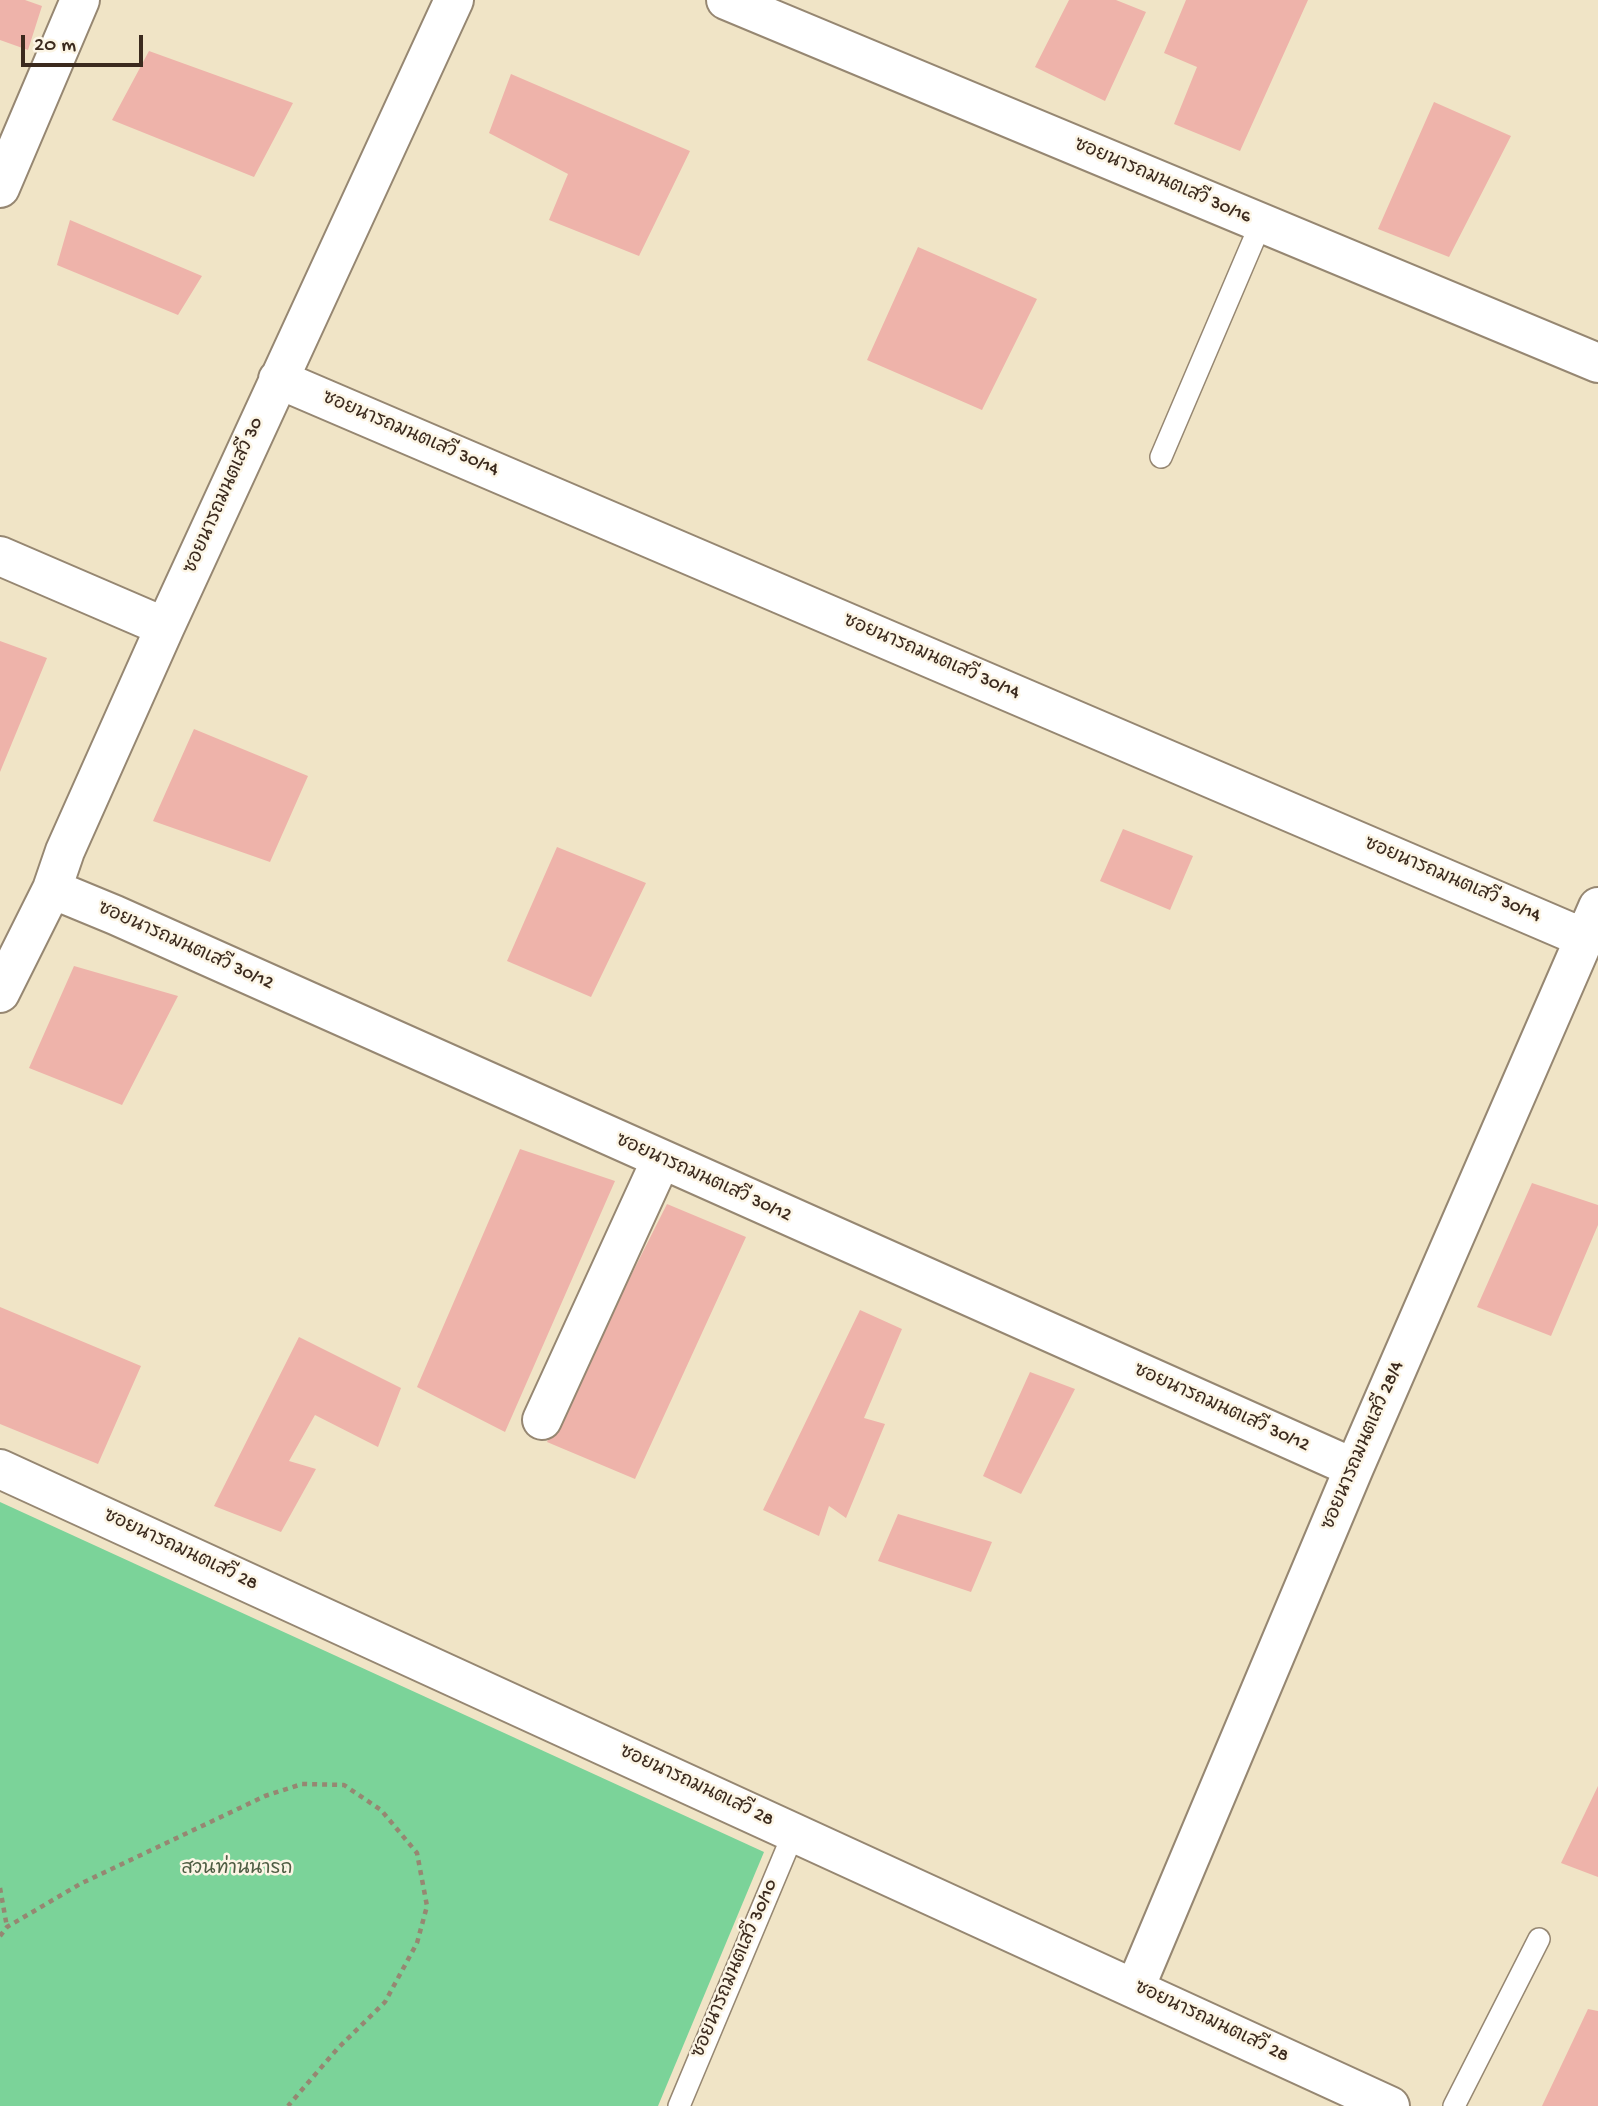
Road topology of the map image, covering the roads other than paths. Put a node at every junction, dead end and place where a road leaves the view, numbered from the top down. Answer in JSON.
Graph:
{"nodes":[{"id":1,"x":80,"y":0,"type":"edge"},
{"id":2,"x":454,"y":0,"type":"edge"},
{"id":3,"x":726,"y":0,"type":"edge"},
{"id":4,"x":0,"y":188,"type":"edge"},
{"id":5,"x":1261,"y":223,"type":"junction"},
{"id":6,"x":1598,"y":363,"type":"edge"},
{"id":7,"x":278,"y":379,"type":"junction"},
{"id":8,"x":1161,"y":457,"type":"dead end"},
{"id":9,"x":0,"y":556,"type":"edge"},
{"id":10,"x":166,"y":627,"type":"junction"},
{"id":11,"x":52,"y":889,"type":"junction"},
{"id":12,"x":1591,"y":922,"type":"edge"},
{"id":13,"x":0,"y":993,"type":"edge"},
{"id":14,"x":661,"y":1160,"type":"junction"},
{"id":15,"x":542,"y":1420,"type":"dead end"},
{"id":16,"x":1354,"y":1468,"type":"junction"},
{"id":17,"x":0,"y":1469,"type":"edge"},
{"id":18,"x":794,"y":1832,"type":"junction"},
{"id":19,"x":1539,"y":1939,"type":"dead end"},
{"id":20,"x":1135,"y":1988,"type":"junction"},
{"id":21,"x":678,"y":2106,"type":"edge"},
{"id":22,"x":1390,"y":2106,"type":"edge"},
{"id":23,"x":1454,"y":2106,"type":"edge"}],
"edges":[{"from":1,"to":4,"type":"street"},
{"from":2,"to":7,"type":"street","name":"ซอยนารถมนตเสวี 30"},
{"from":3,"to":5,"type":"street","name":"ซอยนารถมนตเสวี 30/16"},
{"from":5,"to":6,"type":"street","name":"ซอยนารถมนตเสวี 30/16"},
{"from":5,"to":8,"type":"lane"},
{"from":7,"to":10,"type":"street","name":"ซอยนารถมนตเสวี 30"},
{"from":7,"to":12,"type":"street","name":"ซอยนารถมนตเสวี 30/14"},
{"from":9,"to":10,"type":"street"},
{"from":10,"to":11,"type":"street","name":"ซอยนารถมนตเสวี 30"},
{"from":11,"to":13,"type":"street","name":"ซอยนารถมนตเสวี 30"},
{"from":11,"to":14,"type":"street","name":"ซอยนารถมนตเสวี 30/12"},
{"from":12,"to":16,"type":"street","name":"ซอยนารถมนตเสวี 28/4"},
{"from":14,"to":15,"type":"street"},
{"from":14,"to":16,"type":"street","name":"ซอยนารถมนตเสวี 30/12"},
{"from":16,"to":20,"type":"street","name":"ซอยนารถมนตเสวี 28/4"},
{"from":17,"to":18,"type":"street","name":"ซอยนารถมนตเสวี 28"},
{"from":18,"to":20,"type":"street","name":"ซอยนารถมนตเสวี 28"},
{"from":18,"to":21,"type":"lane","name":"ซอยนารถมนตเสวี 30/10"},
{"from":19,"to":23,"type":"lane"},
{"from":20,"to":22,"type":"street","name":"ซอยนารถมนตเสวี 28"}]}
